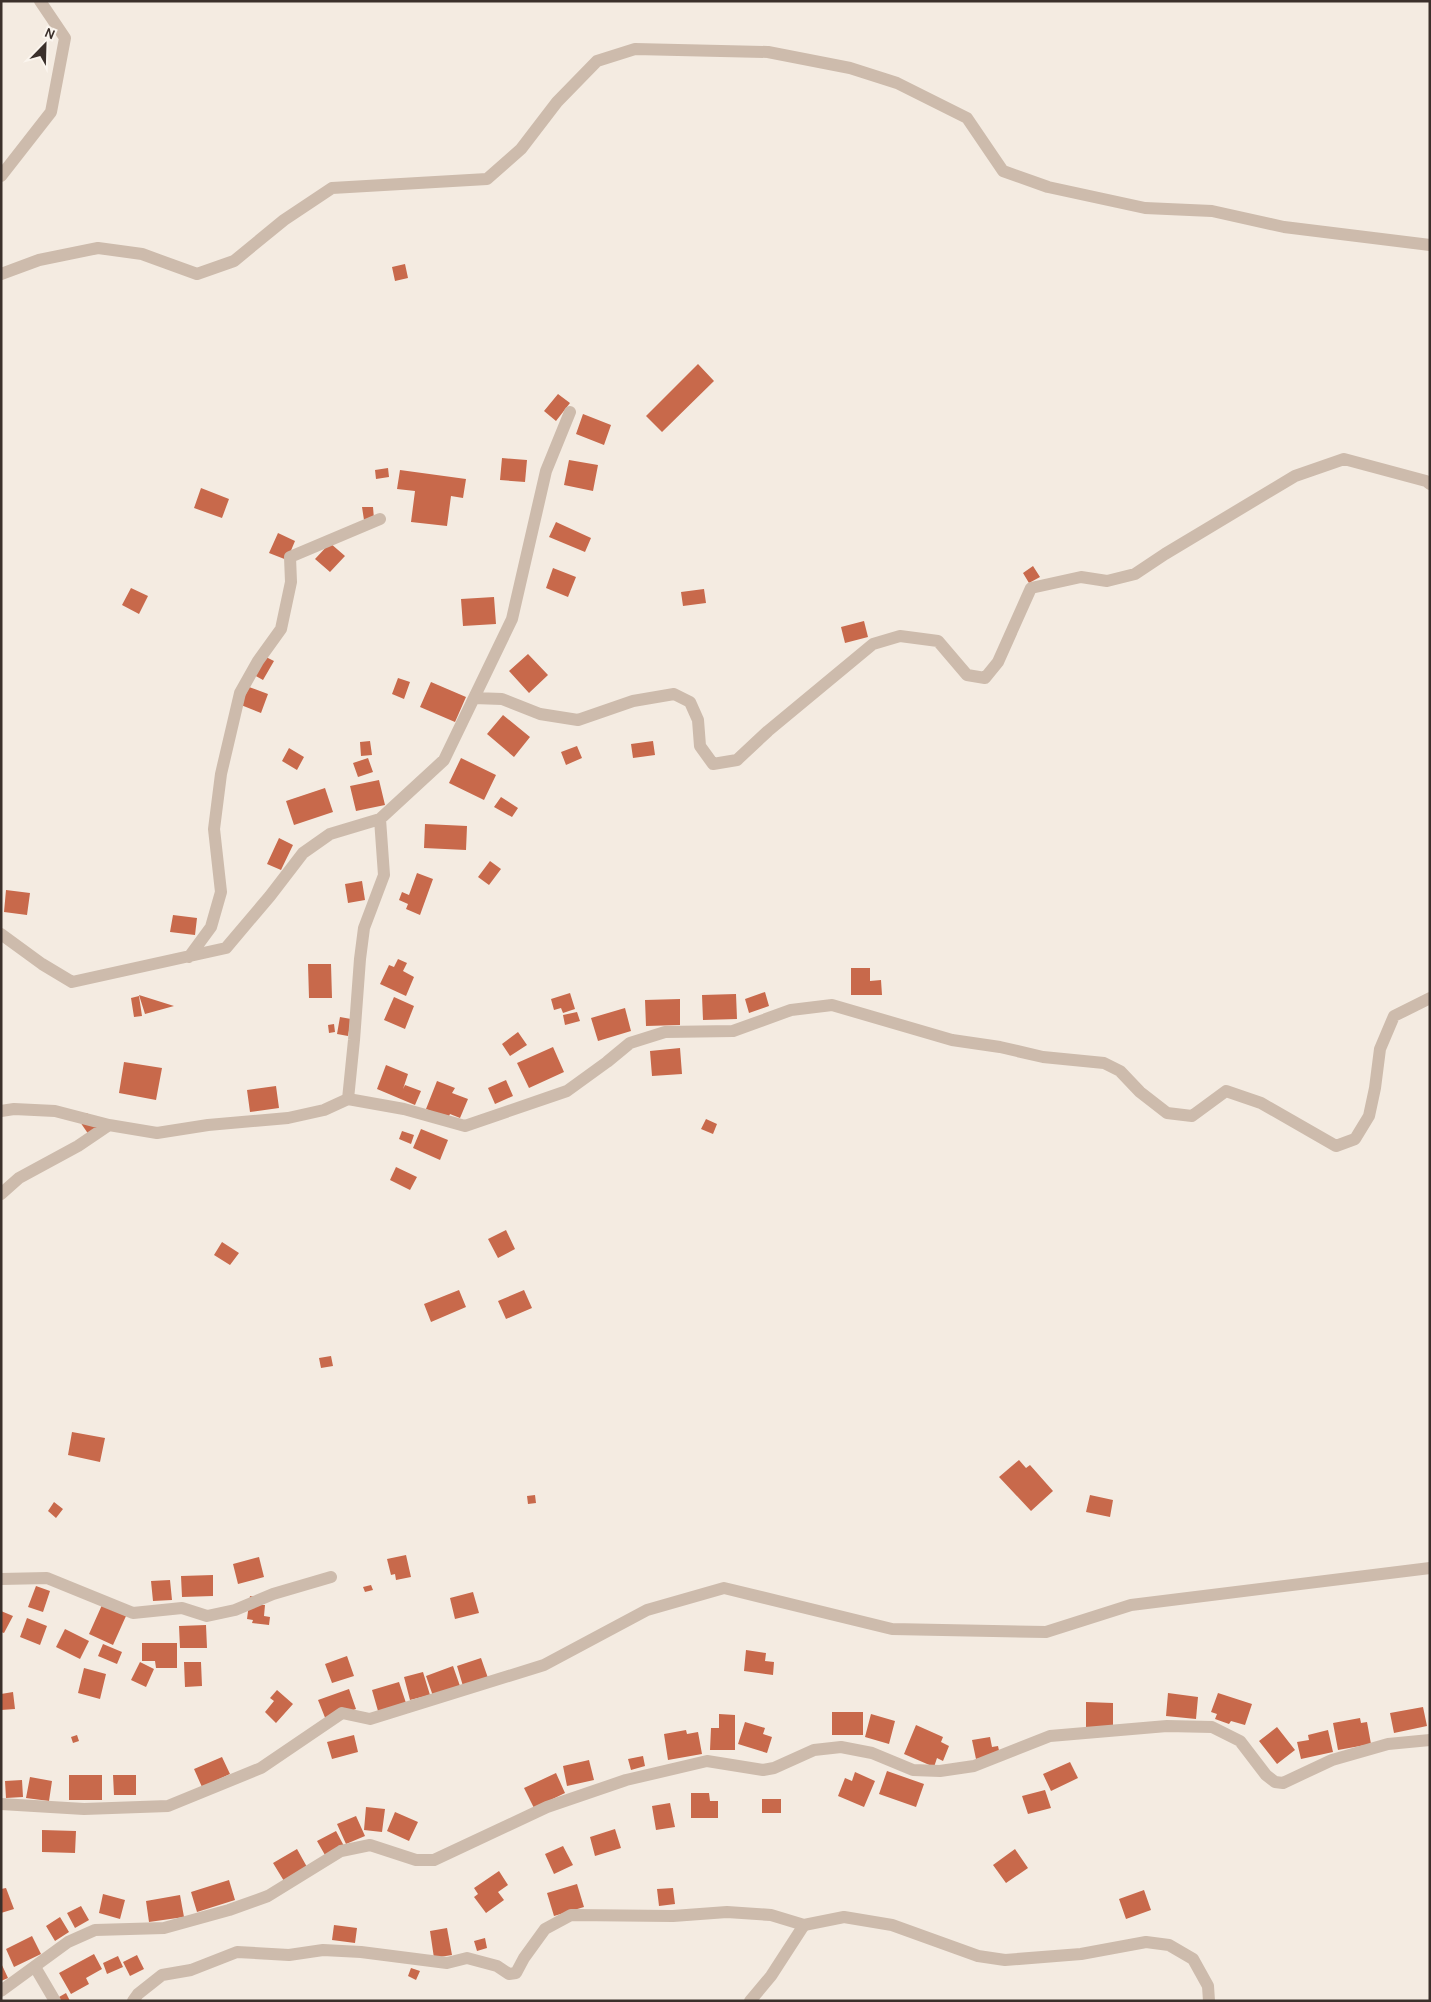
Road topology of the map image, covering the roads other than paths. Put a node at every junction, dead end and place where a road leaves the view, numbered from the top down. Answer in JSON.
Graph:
{"nodes":[{"id":1,"x":40,"y":1,"type":"edge"},
{"id":2,"x":1,"y":176,"type":"edge"},
{"id":3,"x":1430,"y":245,"type":"edge"},
{"id":4,"x":1,"y":274,"type":"edge"},
{"id":5,"x":570,"y":412,"type":"dead end"},
{"id":6,"x":1430,"y":484,"type":"edge"},
{"id":7,"x":380,"y":519,"type":"dead end"},
{"id":8,"x":474,"y":698,"type":"junction"},
{"id":9,"x":380,"y":819,"type":"junction"},
{"id":10,"x":1,"y":934,"type":"edge"},
{"id":11,"x":189,"y":957,"type":"junction"},
{"id":12,"x":1430,"y":998,"type":"edge"},
{"id":13,"x":348,"y":1099,"type":"junction"},
{"id":14,"x":1,"y":1111,"type":"edge"},
{"id":15,"x":109,"y":1125,"type":"junction"},
{"id":16,"x":1,"y":1194,"type":"edge"},
{"id":17,"x":1430,"y":1568,"type":"edge"},
{"id":18,"x":331,"y":1577,"type":"dead end"},
{"id":19,"x":1,"y":1579,"type":"edge"},
{"id":20,"x":1430,"y":1740,"type":"edge"},
{"id":21,"x":1,"y":1804,"type":"edge"},
{"id":22,"x":804,"y":1925,"type":"junction"},
{"id":23,"x":35,"y":1967,"type":"junction"},
{"id":24,"x":1,"y":1991,"type":"edge"},
{"id":25,"x":56,"y":2001,"type":"edge"},
{"id":26,"x":133,"y":2001,"type":"edge"},
{"id":27,"x":750,"y":2001,"type":"edge"},
{"id":28,"x":1209,"y":2001,"type":"edge"}],
"edges":[{"from":1,"to":2,"type":"street"},
{"from":3,"to":4,"type":"street"},
{"from":5,"to":8,"type":"street"},
{"from":6,"to":8,"type":"street"},
{"from":7,"to":11,"type":"street"},
{"from":8,"to":9,"type":"street"},
{"from":9,"to":11,"type":"street"},
{"from":9,"to":13,"type":"street"},
{"from":10,"to":11,"type":"street"},
{"from":12,"to":13,"type":"street"},
{"from":13,"to":15,"type":"street"},
{"from":14,"to":15,"type":"street"},
{"from":15,"to":16,"type":"street"},
{"from":17,"to":21,"type":"street"},
{"from":18,"to":19,"type":"street"},
{"from":20,"to":23,"type":"street"},
{"from":22,"to":26,"type":"street"},
{"from":22,"to":27,"type":"street"},
{"from":22,"to":28,"type":"street"},
{"from":23,"to":24,"type":"street"},
{"from":23,"to":25,"type":"street"}]}
